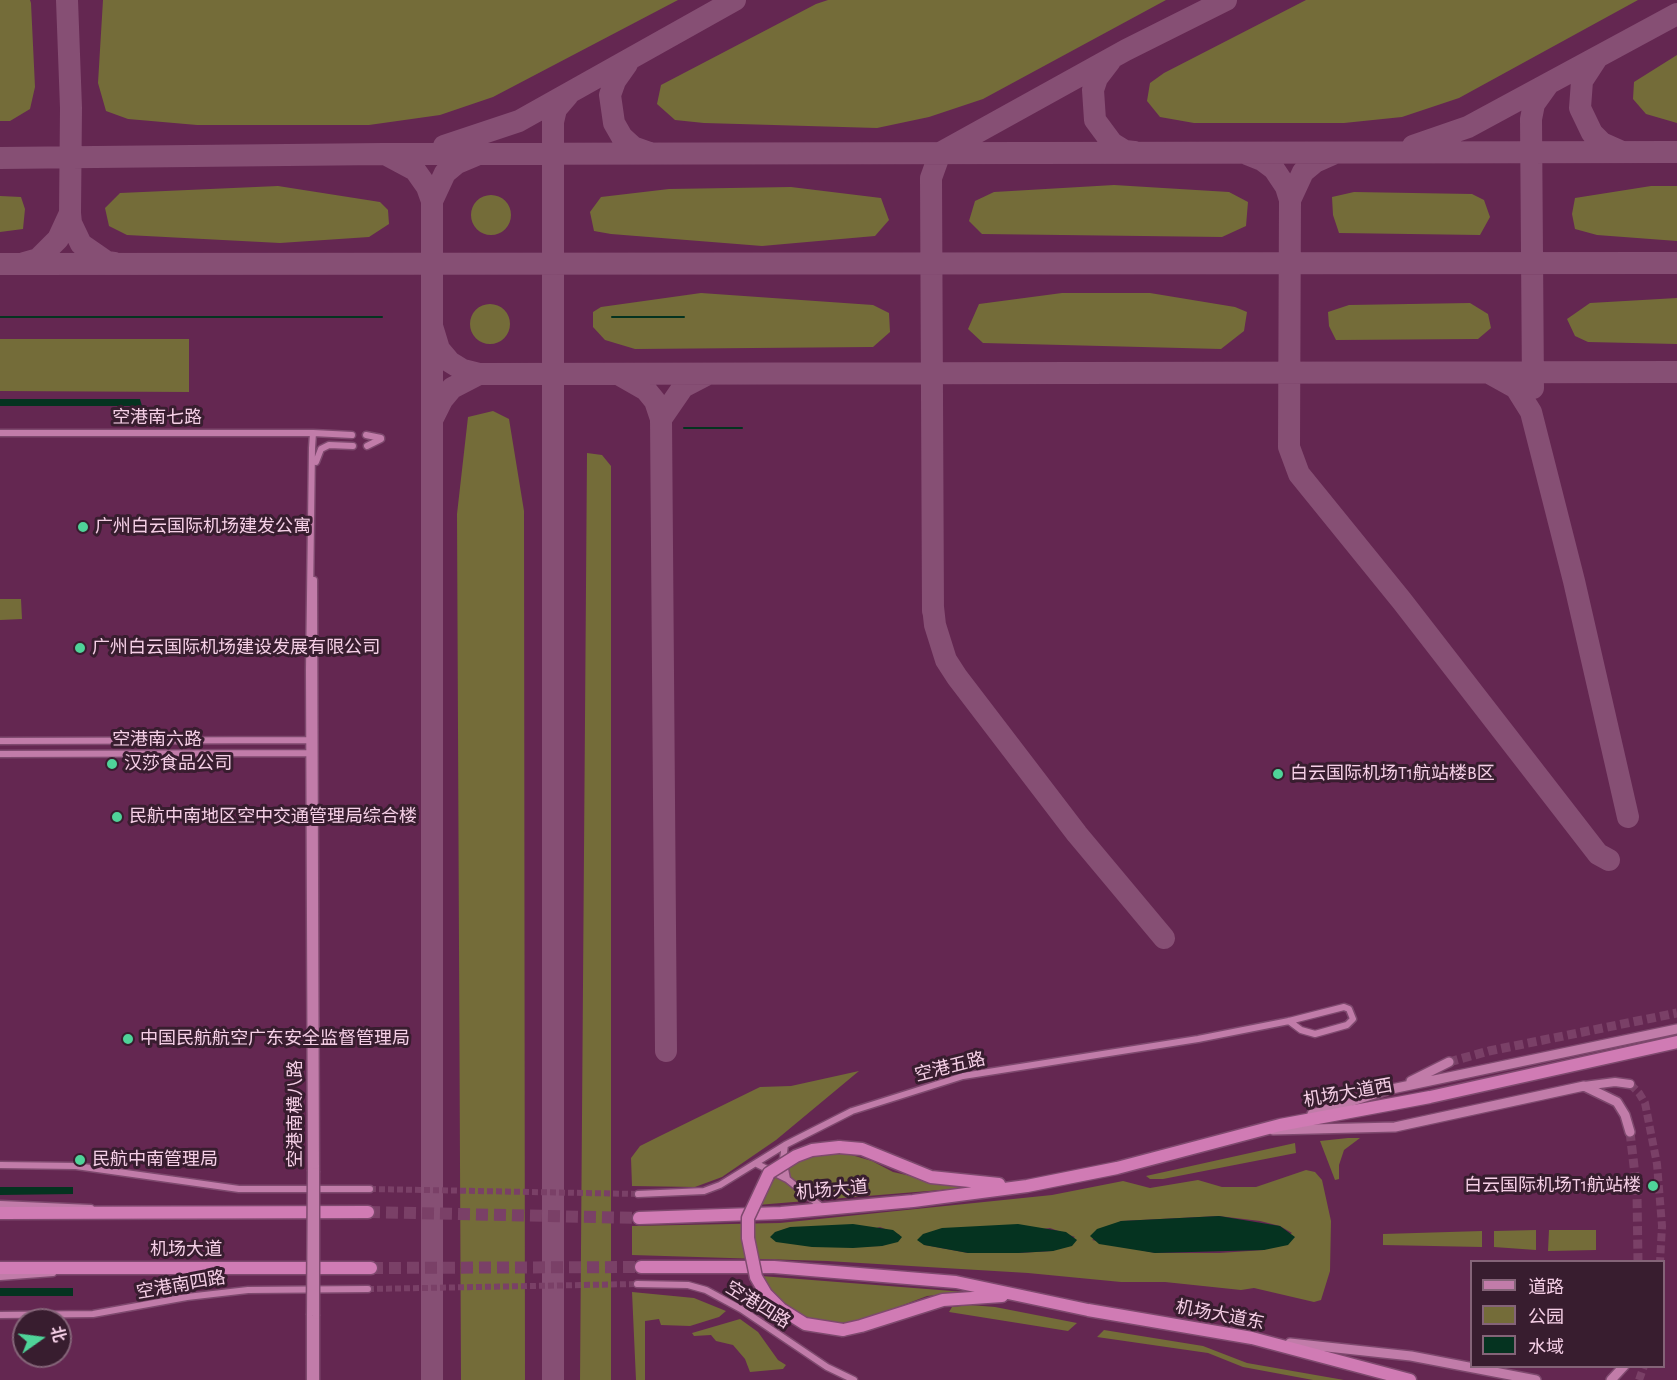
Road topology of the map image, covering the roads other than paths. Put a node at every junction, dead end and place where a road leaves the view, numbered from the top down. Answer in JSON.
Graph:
{"nodes":[{"id":1,"x":0,"y":433,"type":"edge"},
{"id":2,"x":313,"y":433,"type":"junction"},
{"id":3,"x":352,"y":435,"type":"dead end"},
{"id":4,"x":366,"y":435,"type":"dead end"},
{"id":5,"x":353,"y":446,"type":"dead end"},
{"id":6,"x":367,"y":446,"type":"dead end"},
{"id":7,"x":312,"y":740,"type":"junction"},
{"id":8,"x":0,"y":741,"type":"edge"},
{"id":9,"x":312,"y":753,"type":"junction"},
{"id":10,"x":0,"y":754,"type":"edge"},
{"id":11,"x":1289,"y":1021,"type":"junction"},
{"id":12,"x":1677,"y":1029,"type":"edge"},
{"id":13,"x":1677,"y":1042,"type":"edge"},
{"id":14,"x":1449,"y":1062,"type":"tunnel mouth"},
{"id":15,"x":1630,"y":1084,"type":"dead end"},
{"id":16,"x":1584,"y":1086,"type":"junction"},
{"id":17,"x":1387,"y":1090,"type":"junction"},
{"id":18,"x":1280,"y":1125,"type":"junction"},
{"id":19,"x":1259,"y":1130,"type":"junction"},
{"id":20,"x":1630,"y":1131,"type":"tunnel mouth"},
{"id":21,"x":785,"y":1145,"type":"junction"},
{"id":22,"x":757,"y":1164,"type":"junction"},
{"id":23,"x":0,"y":1165,"type":"edge"},
{"id":24,"x":787,"y":1179,"type":"junction"},
{"id":25,"x":1027,"y":1186,"type":"junction"},
{"id":26,"x":369,"y":1189,"type":"tunnel mouth"},
{"id":27,"x":638,"y":1194,"type":"tunnel mouth"},
{"id":28,"x":0,"y":1204,"type":"edge"},
{"id":29,"x":825,"y":1209,"type":"junction"},
{"id":30,"x":109,"y":1212,"type":"junction"},
{"id":31,"x":368,"y":1212,"type":"tunnel mouth"},
{"id":32,"x":0,"y":1213,"type":"edge"},
{"id":33,"x":639,"y":1218,"type":"tunnel mouth"},
{"id":34,"x":641,"y":1267,"type":"tunnel mouth"},
{"id":35,"x":0,"y":1268,"type":"edge"},
{"id":36,"x":77,"y":1268,"type":"junction"},
{"id":37,"x":372,"y":1268,"type":"tunnel mouth"},
{"id":38,"x":0,"y":1277,"type":"edge"},
{"id":39,"x":637,"y":1284,"type":"tunnel mouth"},
{"id":40,"x":368,"y":1289,"type":"tunnel mouth"},
{"id":41,"x":1021,"y":1295,"type":"junction"},
{"id":42,"x":0,"y":1315,"type":"edge"},
{"id":43,"x":313,"y":1316,"type":"junction"},
{"id":44,"x":1252,"y":1338,"type":"junction"},
{"id":45,"x":1470,"y":1366,"type":"edge"},
{"id":46,"x":1479,"y":1368,"type":"edge"},
{"id":47,"x":1622,"y":1368,"type":"edge"},
{"id":48,"x":1384,"y":1376,"type":"edge"},
{"id":49,"x":310,"y":1380,"type":"edge"},
{"id":50,"x":316,"y":1380,"type":"edge"},
{"id":51,"x":854,"y":1380,"type":"edge"},
{"id":52,"x":1410,"y":1380,"type":"edge"},
{"id":53,"x":1536,"y":1380,"type":"edge"},
{"id":54,"x":1611,"y":1380,"type":"edge"}],
"edges":[{"from":1,"to":2,"type":"street","name":"空港南七路"},
{"from":2,"to":3,"type":"street","name":"空港南七路"},
{"from":2,"to":7,"type":"street"},
{"from":4,"to":6,"type":"street"},
{"from":5,"to":7,"type":"street"},
{"from":7,"to":8,"type":"street","name":"空港南六路"},
{"from":7,"to":9,"type":"street","name":"空港南横八路"},
{"from":9,"to":10,"type":"street","name":"空港南六路"},
{"from":9,"to":43,"type":"street","name":"空港南横八路","bridge":true},
{"from":11,"to":11,"type":"street","name":"空港五路"},
{"from":11,"to":21,"type":"street","name":"空港五路"},
{"from":12,"to":17,"type":"main road"},
{"from":13,"to":18,"type":"highway","name":"机场大道西"},
{"from":14,"to":17,"type":"main road"},
{"from":15,"to":16,"type":"street"},
{"from":16,"to":19,"type":"main road"},
{"from":16,"to":20,"type":"main road"},
{"from":17,"to":18,"type":"main road"},
{"from":18,"to":19,"type":"highway","name":"机场大道西"},
{"from":19,"to":25,"type":"highway","name":"机场大道西"},
{"from":21,"to":22,"type":"street","name":"空港五路"},
{"from":21,"to":24,"type":"street"},
{"from":22,"to":24,"type":"street"},
{"from":22,"to":27,"type":"street","name":"空港五路"},
{"from":23,"to":26,"type":"street"},
{"from":24,"to":29,"type":"street"},
{"from":25,"to":29,"type":"highway","name":"机场大道"},
{"from":25,"to":41,"type":"highway","bridge":true},
{"from":28,"to":30,"type":"street"},
{"from":29,"to":33,"type":"highway","name":"机场大道"},
{"from":30,"to":31,"type":"highway","name":"机场大道"},
{"from":30,"to":32,"type":"highway","name":"机场大道"},
{"from":34,"to":41,"type":"highway"},
{"from":35,"to":36,"type":"highway","name":"机场大道"},
{"from":36,"to":37,"type":"highway","name":"机场大道"},
{"from":36,"to":38,"type":"street"},
{"from":39,"to":51,"type":"street","name":"空港四路"},
{"from":40,"to":42,"type":"street","name":"空港南四路"},
{"from":41,"to":44,"type":"highway","name":"机场大道东"},
{"from":43,"to":49,"type":"street","name":"空港南横八路"},
{"from":43,"to":50,"type":"street","name":"空港南横八路"},
{"from":44,"to":45,"type":"main road"},
{"from":44,"to":48,"type":"highway","name":"机场大道东"},
{"from":46,"to":53,"type":"main road"},
{"from":47,"to":54,"type":"main road"},
{"from":48,"to":52,"type":"highway","name":"机场大道东"}]}
